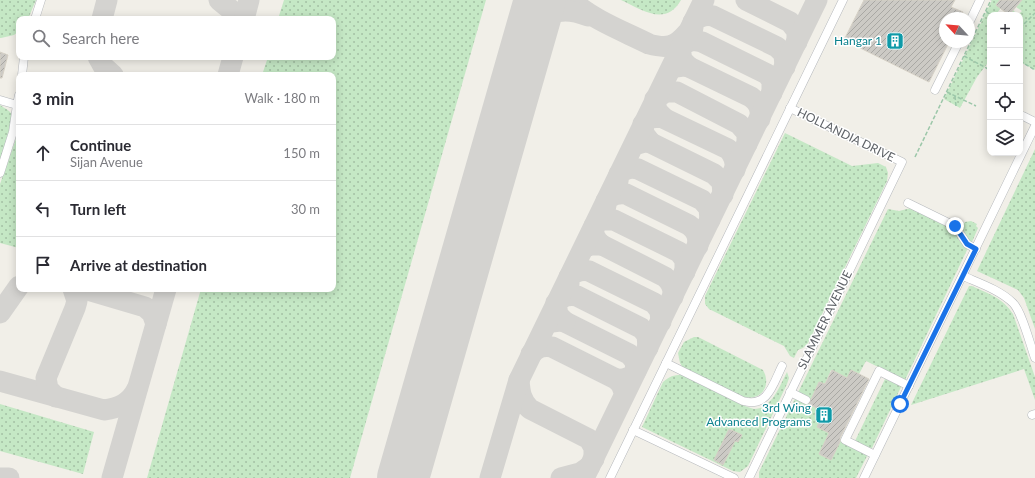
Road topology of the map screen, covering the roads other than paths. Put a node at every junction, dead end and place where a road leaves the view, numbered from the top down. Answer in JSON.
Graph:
{"nodes":[{"id":1,"x":41,"y":0,"type":"edge"},
{"id":2,"x":843,"y":0,"type":"edge"},
{"id":3,"x":980,"y":0,"type":"edge"},
{"id":4,"x":974,"y":12,"type":"edge"},
{"id":5,"x":36,"y":16,"type":"edge"},
{"id":6,"x":956,"y":48,"type":"edge"},
{"id":7,"x":24,"y":60,"type":"edge"},
{"id":8,"x":22,"y":72,"type":"edge"},
{"id":9,"x":936,"y":90,"type":"dead end"},
{"id":10,"x":0,"y":100,"type":"edge"},
{"id":11,"x":16,"y":106,"type":"edge"},
{"id":12,"x":790,"y":108,"type":"junction"},
{"id":13,"x":16,"y":112,"type":"edge"},
{"id":14,"x":1024,"y":116,"type":"dead end"},
{"id":15,"x":1035,"y":122,"type":"edge"},
{"id":16,"x":1035,"y":126,"type":"edge"},
{"id":17,"x":902,"y":162,"type":"joint"},
{"id":18,"x":0,"y":172,"type":"edge"},
{"id":19,"x":908,"y":203,"type":"dead end"},
{"id":20,"x":976,"y":249,"type":"junction"},
{"id":21,"x":963,"y":276,"type":"junction"},
{"id":22,"x":1035,"y":358,"type":"edge"},
{"id":23,"x":666,"y":363,"type":"junction"},
{"id":24,"x":782,"y":366,"type":"dead end"},
{"id":25,"x":909,"y":386,"type":"junction"},
{"id":26,"x":790,"y":392,"type":"junction"},
{"id":27,"x":806,"y":400,"type":"dead end"},
{"id":28,"x":634,"y":430,"type":"junction"},
{"id":29,"x":875,"y":455,"type":"junction"},
{"id":30,"x":610,"y":478,"type":"edge"},
{"id":31,"x":734,"y":478,"type":"edge"},
{"id":32,"x":749,"y":478,"type":"edge"},
{"id":33,"x":864,"y":478,"type":"edge"}],
"edges":[{"from":1,"to":5,"type":"street"},
{"from":2,"to":12,"type":"street"},
{"from":3,"to":4,"type":"street"},
{"from":6,"to":9,"type":"street"},
{"from":7,"to":8,"type":"street"},
{"from":10,"to":11,"type":"street"},
{"from":12,"to":17,"type":"street","name":"HOLLANDIA DRIVE"},
{"from":12,"to":23,"type":"street"},
{"from":13,"to":18,"type":"street"},
{"from":14,"to":15,"type":"street"},
{"from":16,"to":20,"type":"street"},
{"from":17,"to":26,"type":"street","name":"SLAMMER AVENUE"},
{"from":19,"to":20,"type":"street"},
{"from":20,"to":21,"type":"street"},
{"from":21,"to":22,"type":"street"},
{"from":21,"to":25,"type":"street"},
{"from":23,"to":24,"type":"street"},
{"from":23,"to":28,"type":"street"},
{"from":25,"to":29,"type":"street"},
{"from":25,"to":29,"type":"street"},
{"from":26,"to":27,"type":"street"},
{"from":26,"to":32,"type":"street","name":"SLAMMER AVENUE"},
{"from":28,"to":30,"type":"street"},
{"from":28,"to":31,"type":"street"},
{"from":29,"to":33,"type":"street"}]}
